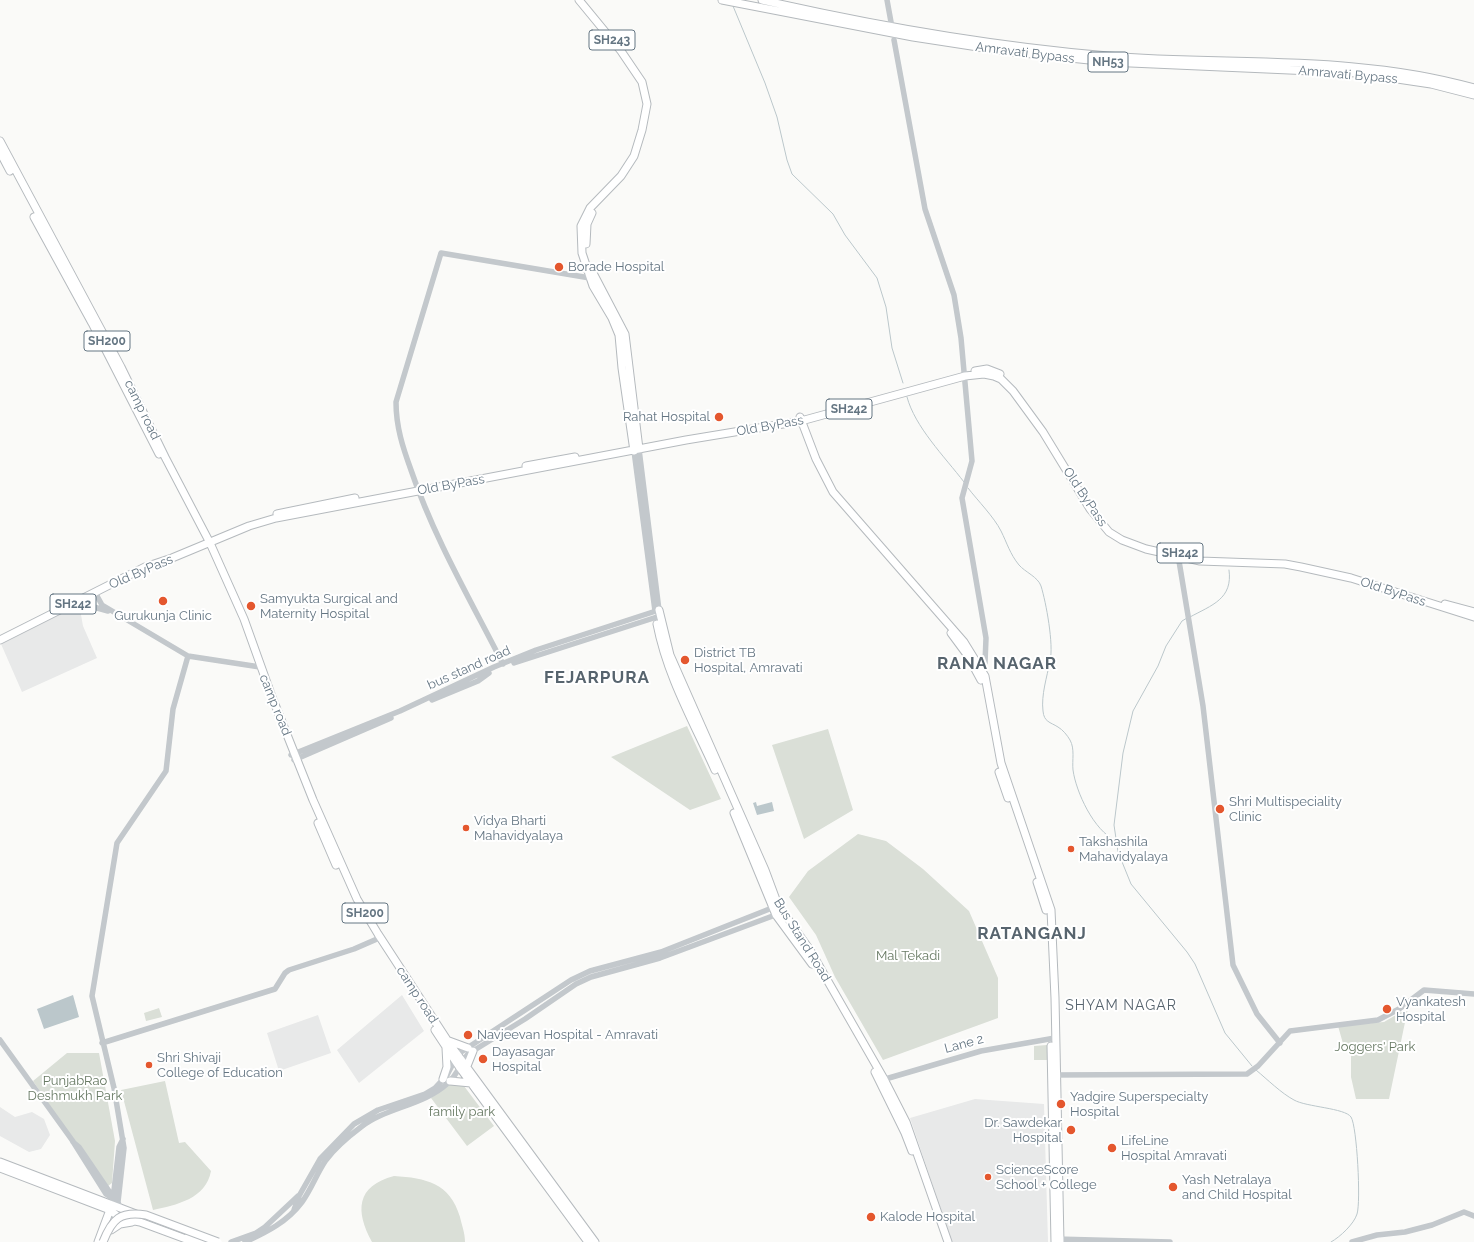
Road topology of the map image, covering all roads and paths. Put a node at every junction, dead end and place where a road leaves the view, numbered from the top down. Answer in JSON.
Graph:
{"nodes":[{"id":1,"x":579,"y":0,"type":"edge"},
{"id":2,"x":722,"y":0,"type":"edge"},
{"id":3,"x":762,"y":0,"type":"edge"},
{"id":4,"x":887,"y":0,"type":"edge"},
{"id":5,"x":891,"y":22,"type":"dead end"},
{"id":6,"x":894,"y":40,"type":"dead end"},
{"id":7,"x":642,"y":82,"type":"junction"},
{"id":8,"x":1474,"y":88,"type":"edge"},
{"id":9,"x":1474,"y":95,"type":"edge"},
{"id":10,"x":0,"y":141,"type":"edge"},
{"id":11,"x":0,"y":152,"type":"edge"},
{"id":12,"x":590,"y":278,"type":"junction"},
{"id":13,"x":965,"y":374,"type":"junction"},
{"id":14,"x":801,"y":419,"type":"junction"},
{"id":15,"x":636,"y":448,"type":"junction"},
{"id":16,"x":417,"y":488,"type":"junction"},
{"id":17,"x":208,"y":541,"type":"junction"},
{"id":18,"x":1181,"y":556,"type":"junction"},
{"id":19,"x":98,"y":590,"type":"junction"},
{"id":20,"x":76,"y":602,"type":"junction"},
{"id":21,"x":1474,"y":612,"type":"edge"},
{"id":22,"x":112,"y":613,"type":"junction"},
{"id":23,"x":657,"y":614,"type":"junction"},
{"id":24,"x":1474,"y":617,"type":"edge"},
{"id":25,"x":0,"y":640,"type":"edge"},
{"id":26,"x":188,"y":656,"type":"junction"},
{"id":27,"x":504,"y":664,"type":"junction"},
{"id":28,"x":258,"y":667,"type":"junction"},
{"id":29,"x":980,"y":672,"type":"junction"},
{"id":30,"x":294,"y":757,"type":"junction"},
{"id":31,"x":775,"y":906,"type":"junction"},
{"id":32,"x":779,"y":914,"type":"junction"},
{"id":33,"x":377,"y":939,"type":"junction"},
{"id":34,"x":1474,"y":994,"type":"edge"},
{"id":35,"x":1053,"y":1038,"type":"junction"},
{"id":36,"x":0,"y":1040,"type":"edge"},
{"id":37,"x":447,"y":1040,"type":"junction"},
{"id":38,"x":102,"y":1043,"type":"junction"},
{"id":39,"x":1280,"y":1043,"type":"junction"},
{"id":40,"x":446,"y":1048,"type":"junction"},
{"id":41,"x":470,"y":1049,"type":"junction"},
{"id":42,"x":460,"y":1062,"type":"junction"},
{"id":43,"x":1053,"y":1075,"type":"junction"},
{"id":44,"x":446,"y":1080,"type":"junction"},
{"id":45,"x":882,"y":1080,"type":"junction"},
{"id":46,"x":470,"y":1082,"type":"junction"},
{"id":47,"x":0,"y":1162,"type":"edge"},
{"id":48,"x":0,"y":1168,"type":"edge"},
{"id":49,"x":62,"y":1189,"type":"junction"},
{"id":50,"x":298,"y":1196,"type":"junction"},
{"id":51,"x":114,"y":1204,"type":"junction"},
{"id":52,"x":294,"y":1210,"type":"junction"},
{"id":53,"x":1474,"y":1216,"type":"edge"},
{"id":54,"x":120,"y":1218,"type":"junction"},
{"id":55,"x":140,"y":1222,"type":"junction"},
{"id":56,"x":111,"y":1230,"type":"junction"},
{"id":57,"x":186,"y":1238,"type":"edge"},
{"id":58,"x":195,"y":1240,"type":"edge"},
{"id":59,"x":1057,"y":1240,"type":"edge"},
{"id":60,"x":98,"y":1242,"type":"edge"},
{"id":61,"x":103,"y":1242,"type":"edge"},
{"id":62,"x":107,"y":1242,"type":"edge"},
{"id":63,"x":208,"y":1242,"type":"edge"},
{"id":64,"x":218,"y":1242,"type":"edge"},
{"id":65,"x":231,"y":1242,"type":"edge"},
{"id":66,"x":245,"y":1242,"type":"edge"},
{"id":67,"x":588,"y":1242,"type":"edge"},
{"id":68,"x":595,"y":1242,"type":"edge"},
{"id":69,"x":943,"y":1242,"type":"edge"},
{"id":70,"x":948,"y":1242,"type":"edge"},
{"id":71,"x":1170,"y":1242,"type":"edge"},
{"id":72,"x":1352,"y":1242,"type":"edge"}],
"edges":[{"from":1,"to":7,"type":"main road","number":"SH243"},
{"from":2,"to":9,"type":"main road","name":"Amravati Bypass","number":"NH53"},
{"from":3,"to":8,"type":"main road","name":"Amravati Bypass","number":"NH53"},
{"from":4,"to":5,"type":"street"},
{"from":6,"to":13,"type":"street"},
{"from":7,"to":12,"type":"main road","number":"SH243"},
{"from":7,"to":15,"type":"main road","number":"SH243"},
{"from":10,"to":17,"type":"main road","name":"camp road","number":"SH200"},
{"from":11,"to":17,"type":"main road","name":"camp road","number":"SH200"},
{"from":12,"to":15,"type":"main road","number":"SH243"},
{"from":12,"to":16,"type":"street"},
{"from":13,"to":14,"type":"main road","name":"Old ByPass","number":"SH242"},
{"from":13,"to":18,"type":"main road","name":"Old ByPass","number":"SH242"},
{"from":13,"to":29,"type":"street"},
{"from":14,"to":15,"type":"main road","name":"Old ByPass","number":"SH242"},
{"from":14,"to":29,"type":"main road"},
{"from":15,"to":16,"type":"main road","name":"Old ByPass","number":"SH242"},
{"from":15,"to":23,"type":"street"},
{"from":16,"to":17,"type":"main road","name":"Old ByPass","number":"SH242"},
{"from":16,"to":27,"type":"street"},
{"from":17,"to":19,"type":"main road","name":"Old ByPass","number":"SH242"},
{"from":17,"to":28,"type":"main road","name":"camp road","number":"SH200"},
{"from":18,"to":21,"type":"main road","name":"Old ByPass","number":"SH242"},
{"from":18,"to":24,"type":"main road","name":"Old ByPass","number":"SH242"},
{"from":18,"to":39,"type":"street"},
{"from":19,"to":20,"type":"main road","name":"Old ByPass","number":"SH242"},
{"from":19,"to":22,"type":"street"},
{"from":20,"to":22,"type":"street"},
{"from":20,"to":25,"type":"main road","name":"Old ByPass","number":"SH242"},
{"from":22,"to":26,"type":"street"},
{"from":23,"to":27,"type":"street","name":"bus stand road"},
{"from":23,"to":30,"type":"street","name":"bus stand road"},
{"from":23,"to":31,"type":"main road","name":"Bus Stand Road"},
{"from":26,"to":28,"type":"street"},
{"from":26,"to":38,"type":"street"},
{"from":27,"to":30,"type":"street","name":"bus stand road"},
{"from":28,"to":30,"type":"main road","name":"camp road","number":"SH200"},
{"from":29,"to":35,"type":"main road"},
{"from":30,"to":33,"type":"main road","name":"camp road","number":"SH200"},
{"from":30,"to":37,"type":"main road","name":"camp road","number":"SH200"},
{"from":31,"to":32,"type":"main road","name":"Bus Stand Road"},
{"from":31,"to":41,"type":"street"},
{"from":32,"to":41,"type":"street"},
{"from":32,"to":45,"type":"main road","name":"Bus Stand Road"},
{"from":33,"to":38,"type":"street"},
{"from":33,"to":40,"type":"main road","name":"camp road","number":"SH200"},
{"from":34,"to":39,"type":"street"},
{"from":35,"to":43,"type":"main road"},
{"from":35,"to":45,"type":"street","name":"Lane 2"},
{"from":36,"to":51,"type":"street"},
{"from":37,"to":41,"type":"main road"},
{"from":37,"to":42,"type":"main road","name":"camp road","number":"SH200"},
{"from":38,"to":51,"type":"street"},
{"from":39,"to":43,"type":"street"},
{"from":40,"to":42,"type":"main road","name":"camp road","number":"SH200"},
{"from":40,"to":44,"type":"main road"},
{"from":41,"to":42,"type":"main road"},
{"from":41,"to":42,"type":"street"},
{"from":42,"to":44,"type":"street"},
{"from":42,"to":44,"type":"street"},
{"from":42,"to":46,"type":"main road","name":"camp road","number":"SH200"},
{"from":42,"to":68,"type":"main road","name":"camp road","number":"SH200"},
{"from":43,"to":59,"type":"main road"},
{"from":44,"to":46,"type":"main road"},
{"from":44,"to":50,"type":"street"},
{"from":44,"to":52,"type":"street"},
{"from":45,"to":69,"type":"main road","name":"Bus Stand Road"},
{"from":45,"to":70,"type":"main road","name":"Bus Stand Road"},
{"from":46,"to":67,"type":"main road","name":"camp road","number":"SH200"},
{"from":47,"to":49,"type":"main road"},
{"from":48,"to":49,"type":"main road"},
{"from":49,"to":51,"type":"main road"},
{"from":50,"to":52,"type":"street"},
{"from":50,"to":65,"type":"street"},
{"from":51,"to":54,"type":"main road"},
{"from":51,"to":57,"type":"main road"},
{"from":51,"to":60,"type":"main road"},
{"from":52,"to":66,"type":"street"},
{"from":53,"to":72,"type":"street"},
{"from":54,"to":55,"type":"main road"},
{"from":54,"to":56,"type":"main road"},
{"from":55,"to":56,"type":"main road"},
{"from":55,"to":57,"type":"main road"},
{"from":56,"to":62,"type":"main road"},
{"from":57,"to":58,"type":"main road"},
{"from":58,"to":63,"type":"main road"},
{"from":59,"to":71,"type":"street"},
{"from":61,"to":64,"type":"main road","bridge":true}]}
